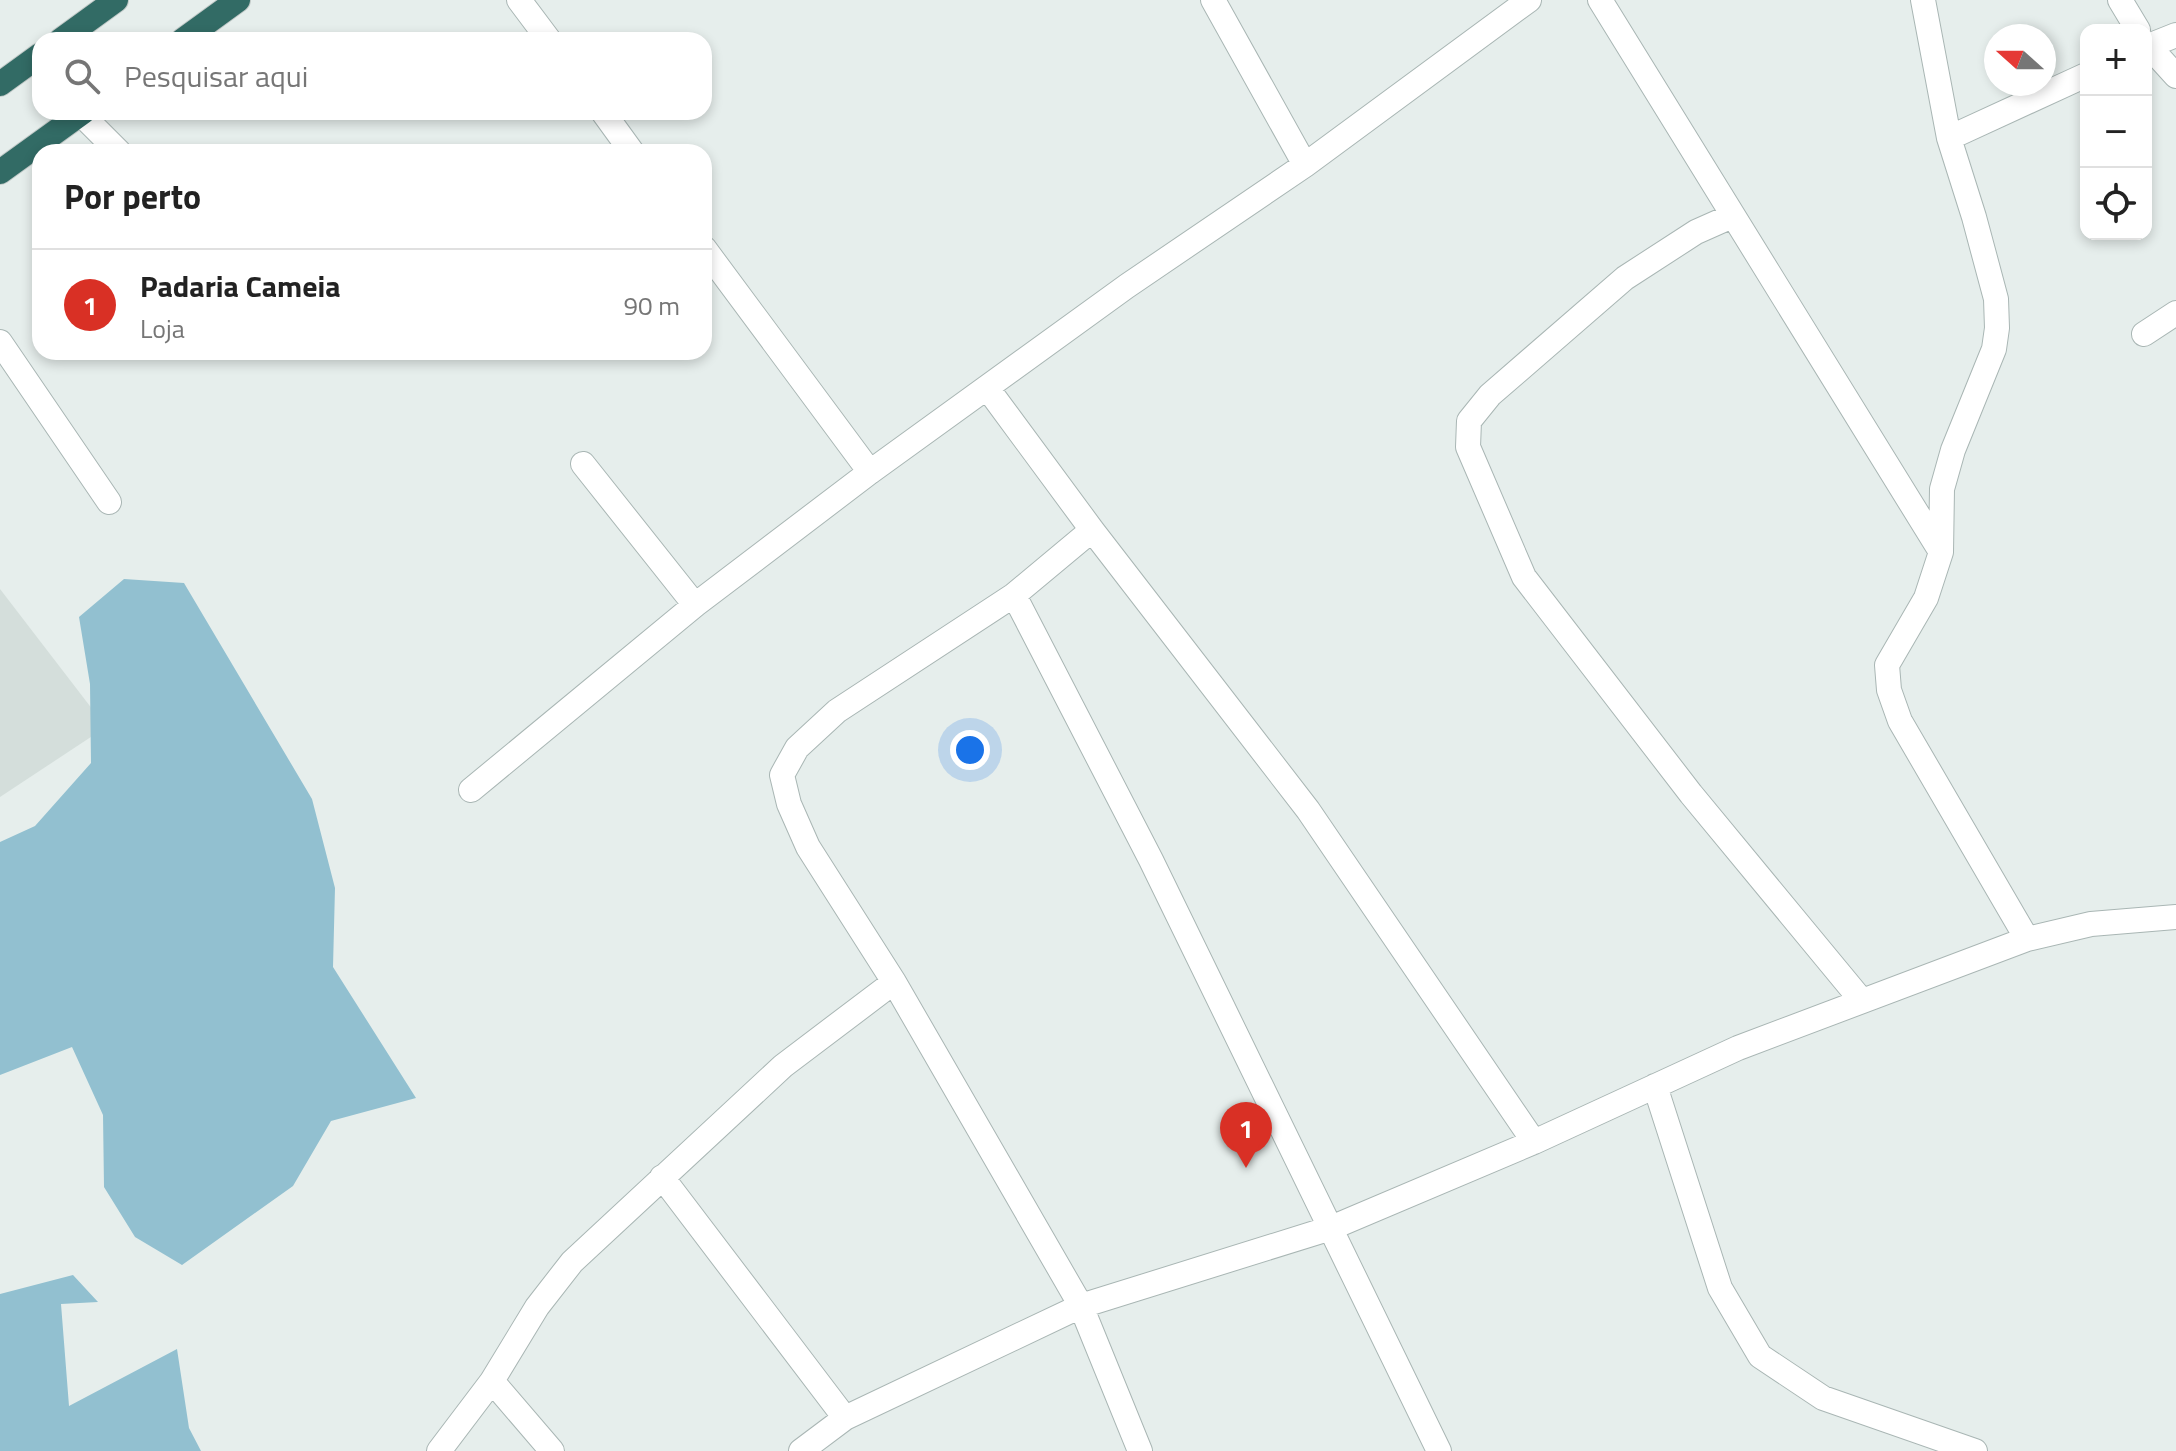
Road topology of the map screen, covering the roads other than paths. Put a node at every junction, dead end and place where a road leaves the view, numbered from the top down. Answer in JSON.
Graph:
{"nodes":[{"id":1,"x":116,"y":0,"type":"edge"},
{"id":2,"x":238,"y":0,"type":"edge"},
{"id":3,"x":519,"y":0,"type":"edge"},
{"id":4,"x":1213,"y":0,"type":"edge"},
{"id":5,"x":1529,"y":0,"type":"edge"},
{"id":6,"x":1600,"y":0,"type":"edge"},
{"id":7,"x":1923,"y":0,"type":"edge"},
{"id":8,"x":2120,"y":0,"type":"edge"},
{"id":9,"x":2134,"y":24,"type":"edge"},
{"id":10,"x":72,"y":32,"type":"edge"},
{"id":11,"x":194,"y":32,"type":"edge"},
{"id":12,"x":543,"y":32,"type":"edge"},
{"id":13,"x":2176,"y":35,"type":"edge"},
{"id":14,"x":2152,"y":40,"type":"edge"},
{"id":15,"x":2152,"y":50,"type":"edge"},
{"id":16,"x":32,"y":61,"type":"edge"},
{"id":17,"x":2176,"y":76,"type":"edge"},
{"id":18,"x":2080,"y":78,"type":"edge"},
{"id":19,"x":0,"y":84,"type":"edge"},
{"id":20,"x":72,"y":120,"type":"edge"},
{"id":21,"x":89,"y":120,"type":"edge"},
{"id":22,"x":609,"y":120,"type":"edge"},
{"id":23,"x":1949,"y":138,"type":"junction"},
{"id":24,"x":39,"y":144,"type":"edge"},
{"id":25,"x":111,"y":144,"type":"edge"},
{"id":26,"x":626,"y":144,"type":"edge"},
{"id":27,"x":32,"y":149,"type":"edge"},
{"id":28,"x":1305,"y":165,"type":"junction"},
{"id":29,"x":0,"y":172,"type":"edge"},
{"id":30,"x":1732,"y":216,"type":"junction"},
{"id":31,"x":712,"y":259,"type":"edge"},
{"id":32,"x":2176,"y":313,"type":"edge"},
{"id":33,"x":2144,"y":334,"type":"dead end"},
{"id":34,"x":0,"y":342,"type":"edge"},
{"id":35,"x":988,"y":389,"type":"junction"},
{"id":36,"x":583,"y":464,"type":"dead end"},
{"id":37,"x":870,"y":472,"type":"junction"},
{"id":38,"x":109,"y":502,"type":"dead end"},
{"id":39,"x":1092,"y":530,"type":"junction"},
{"id":40,"x":1941,"y":552,"type":"junction"},
{"id":41,"x":1014,"y":595,"type":"junction"},
{"id":42,"x":695,"y":605,"type":"junction"},
{"id":43,"x":471,"y":790,"type":"dead end"},
{"id":44,"x":2176,"y":917,"type":"edge"},
{"id":45,"x":2027,"y":939,"type":"junction"},
{"id":46,"x":894,"y":982,"type":"junction"},
{"id":47,"x":1862,"y":1001,"type":"junction"},
{"id":48,"x":1655,"y":1086,"type":"junction"},
{"id":49,"x":1534,"y":1142,"type":"junction"},
{"id":50,"x":662,"y":1177,"type":"junction"},
{"id":51,"x":1331,"y":1228,"type":"junction"},
{"id":52,"x":1081,"y":1306,"type":"junction"},
{"id":53,"x":492,"y":1381,"type":"junction"},
{"id":54,"x":845,"y":1418,"type":"junction"},
{"id":55,"x":439,"y":1451,"type":"edge"},
{"id":56,"x":552,"y":1451,"type":"edge"},
{"id":57,"x":801,"y":1451,"type":"edge"},
{"id":58,"x":1140,"y":1451,"type":"edge"},
{"id":59,"x":1439,"y":1451,"type":"edge"},
{"id":60,"x":1975,"y":1451,"type":"edge"}],
"edges":[{"from":1,"to":10,"type":"highway"},
{"from":2,"to":11,"type":"highway"},
{"from":3,"to":12,"type":"street"},
{"from":4,"to":28,"type":"street"},
{"from":5,"to":28,"type":"street"},
{"from":6,"to":30,"type":"street"},
{"from":7,"to":23,"type":"street"},
{"from":8,"to":9,"type":"street"},
{"from":13,"to":14,"type":"street"},
{"from":15,"to":17,"type":"street"},
{"from":16,"to":19,"type":"highway"},
{"from":18,"to":23,"type":"street"},
{"from":20,"to":24,"type":"highway"},
{"from":21,"to":25,"type":"street"},
{"from":22,"to":26,"type":"street"},
{"from":23,"to":40,"type":"street"},
{"from":27,"to":29,"type":"highway"},
{"from":28,"to":35,"type":"street"},
{"from":30,"to":40,"type":"street"},
{"from":30,"to":47,"type":"street"},
{"from":31,"to":37,"type":"street"},
{"from":32,"to":33,"type":"street"},
{"from":34,"to":38,"type":"street"},
{"from":35,"to":37,"type":"street"},
{"from":35,"to":39,"type":"street"},
{"from":36,"to":42,"type":"street"},
{"from":37,"to":42,"type":"street"},
{"from":39,"to":41,"type":"street"},
{"from":39,"to":49,"type":"street"},
{"from":40,"to":45,"type":"street"},
{"from":41,"to":46,"type":"street"},
{"from":41,"to":51,"type":"street"},
{"from":42,"to":43,"type":"street"},
{"from":44,"to":45,"type":"street"},
{"from":45,"to":47,"type":"street"},
{"from":46,"to":50,"type":"street"},
{"from":46,"to":52,"type":"street"},
{"from":47,"to":48,"type":"street"},
{"from":48,"to":49,"type":"street"},
{"from":48,"to":60,"type":"street"},
{"from":49,"to":51,"type":"street"},
{"from":50,"to":53,"type":"street"},
{"from":50,"to":54,"type":"street"},
{"from":51,"to":52,"type":"street"},
{"from":51,"to":59,"type":"street"},
{"from":52,"to":54,"type":"street"},
{"from":52,"to":58,"type":"street"},
{"from":53,"to":55,"type":"street"},
{"from":53,"to":56,"type":"street"},
{"from":54,"to":57,"type":"street"}]}
